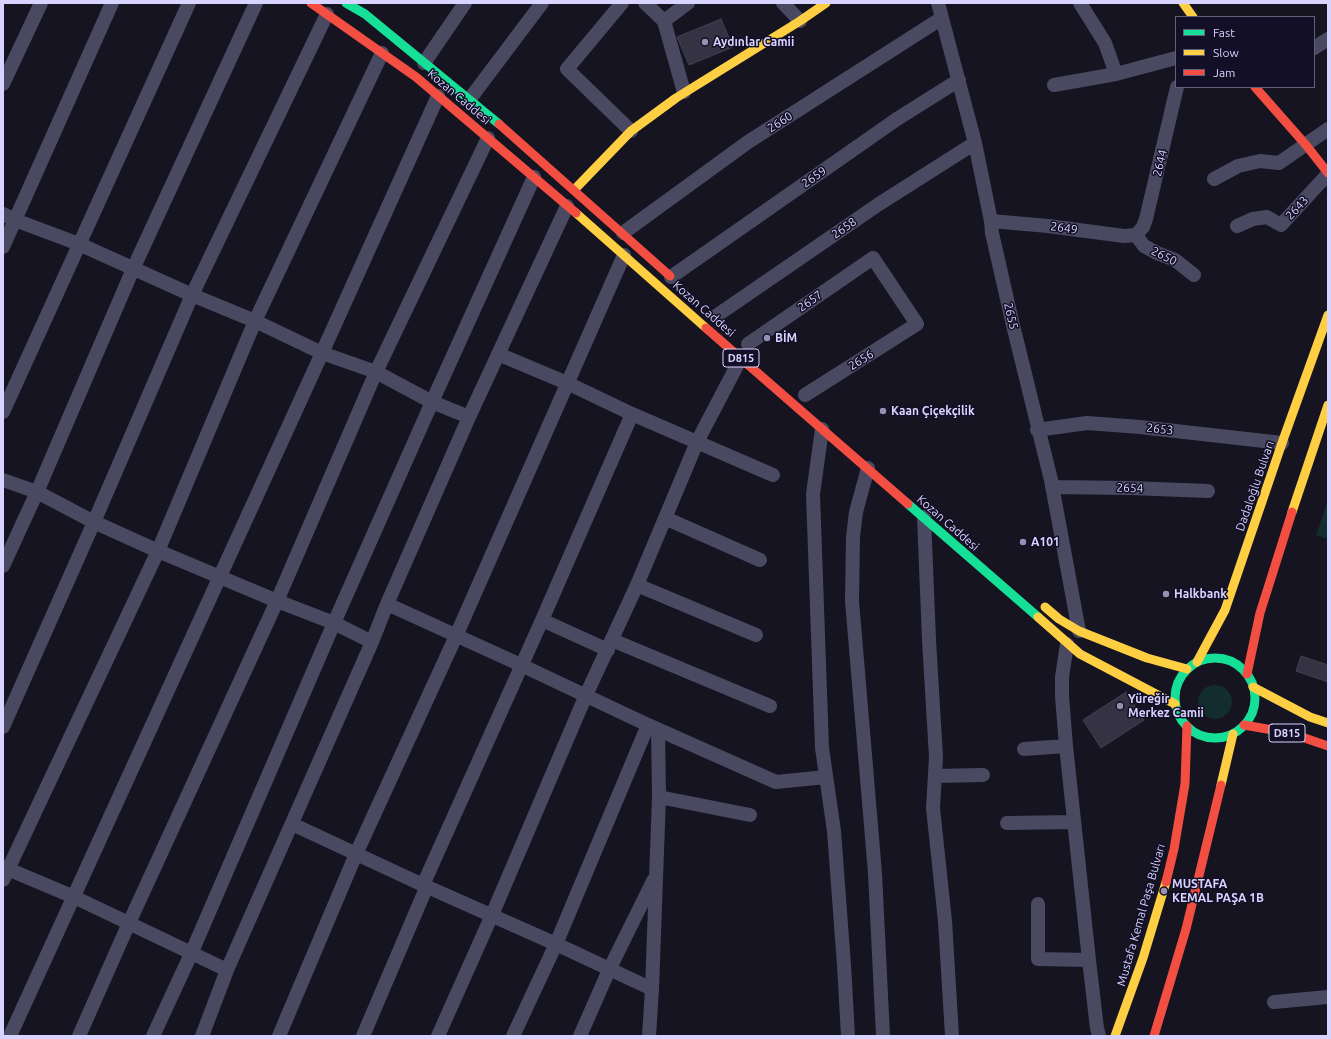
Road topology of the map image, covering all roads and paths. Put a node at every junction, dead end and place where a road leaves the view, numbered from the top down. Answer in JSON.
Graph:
{"nodes":[{"id":1,"x":41,"y":3,"type":"edge"},
{"id":2,"x":112,"y":3,"type":"edge"},
{"id":3,"x":189,"y":3,"type":"edge"},
{"id":4,"x":256,"y":3,"type":"edge"},
{"id":5,"x":311,"y":3,"type":"edge"},
{"id":6,"x":346,"y":3,"type":"edge"},
{"id":7,"x":465,"y":3,"type":"edge"},
{"id":8,"x":542,"y":3,"type":"edge"},
{"id":9,"x":622,"y":3,"type":"edge"},
{"id":10,"x":645,"y":3,"type":"edge"},
{"id":11,"x":688,"y":3,"type":"edge"},
{"id":12,"x":783,"y":3,"type":"edge"},
{"id":13,"x":826,"y":3,"type":"edge"},
{"id":14,"x":938,"y":3,"type":"edge"},
{"id":15,"x":1080,"y":3,"type":"edge"},
{"id":16,"x":368,"y":9,"type":"edge"},
{"id":17,"x":327,"y":14,"type":"junction"},
{"id":18,"x":942,"y":18,"type":"junction"},
{"id":19,"x":664,"y":21,"type":"junction"},
{"id":20,"x":800,"y":21,"type":"junction"},
{"id":21,"x":1328,"y":39,"type":"edge"},
{"id":22,"x":1315,"y":47,"type":"edge"},
{"id":23,"x":382,"y":53,"type":"junction"},
{"id":24,"x":1175,"y":58,"type":"edge"},
{"id":25,"x":424,"y":63,"type":"junction"},
{"id":26,"x":1116,"y":74,"type":"junction"},
{"id":27,"x":959,"y":80,"type":"junction"},
{"id":28,"x":3,"y":84,"type":"edge"},
{"id":29,"x":1054,"y":85,"type":"dead end"},
{"id":30,"x":1177,"y":88,"type":"edge"},
{"id":31,"x":1257,"y":88,"type":"edge"},
{"id":32,"x":684,"y":92,"type":"junction"},
{"id":33,"x":438,"y":96,"type":"junction"},
{"id":34,"x":469,"y":100,"type":"junction"},
{"id":35,"x":1328,"y":129,"type":"edge"},
{"id":36,"x":631,"y":131,"type":"junction"},
{"id":37,"x":488,"y":138,"type":"junction"},
{"id":38,"x":975,"y":143,"type":"junction"},
{"id":39,"x":1306,"y":145,"type":"junction"},
{"id":40,"x":1328,"y":173,"type":"edge"},
{"id":41,"x":534,"y":177,"type":"junction"},
{"id":42,"x":1214,"y":179,"type":"dead end"},
{"id":43,"x":574,"y":190,"type":"junction"},
{"id":44,"x":567,"y":206,"type":"junction"},
{"id":45,"x":9,"y":217,"type":"edge"},
{"id":46,"x":991,"y":221,"type":"junction"},
{"id":47,"x":1238,"y":226,"type":"dead end"},
{"id":48,"x":623,"y":233,"type":"junction"},
{"id":49,"x":1136,"y":235,"type":"junction"},
{"id":50,"x":79,"y":244,"type":"junction"},
{"id":51,"x":3,"y":247,"type":"edge"},
{"id":52,"x":624,"y":255,"type":"junction"},
{"id":53,"x":133,"y":269,"type":"junction"},
{"id":54,"x":1194,"y":275,"type":"dead end"},
{"id":55,"x":674,"y":279,"type":"joint"},
{"id":56,"x":192,"y":295,"type":"junction"},
{"id":57,"x":1328,"y":315,"type":"edge"},
{"id":58,"x":716,"y":316,"type":"dead end"},
{"id":59,"x":255,"y":321,"type":"junction"},
{"id":60,"x":917,"y":324,"type":"joint"},
{"id":61,"x":748,"y":344,"type":"dead end"},
{"id":62,"x":322,"y":353,"type":"junction"},
{"id":63,"x":498,"y":354,"type":"junction"},
{"id":64,"x":741,"y":358,"type":"junction"},
{"id":65,"x":376,"y":372,"type":"junction"},
{"id":66,"x":567,"y":383,"type":"junction"},
{"id":67,"x":805,"y":395,"type":"dead end"},
{"id":68,"x":432,"y":402,"type":"junction"},
{"id":69,"x":1328,"y":405,"type":"edge"},
{"id":70,"x":3,"y":412,"type":"edge"},
{"id":71,"x":632,"y":414,"type":"junction"},
{"id":72,"x":469,"y":417,"type":"junction"},
{"id":73,"x":822,"y":429,"type":"junction"},
{"id":74,"x":1038,"y":430,"type":"junction"},
{"id":75,"x":697,"y":442,"type":"junction"},
{"id":76,"x":1282,"y":443,"type":"junction"},
{"id":77,"x":868,"y":468,"type":"junction"},
{"id":78,"x":773,"y":475,"type":"dead end"},
{"id":79,"x":3,"y":480,"type":"edge"},
{"id":80,"x":1052,"y":487,"type":"junction"},
{"id":81,"x":1208,"y":491,"type":"dead end"},
{"id":82,"x":36,"y":492,"type":"junction"},
{"id":83,"x":665,"y":518,"type":"junction"},
{"id":84,"x":924,"y":518,"type":"junction"},
{"id":85,"x":94,"y":522,"type":"junction"},
{"id":86,"x":158,"y":551,"type":"junction"},
{"id":87,"x":760,"y":560,"type":"dead end"},
{"id":88,"x":3,"y":566,"type":"edge"},
{"id":89,"x":219,"y":577,"type":"junction"},
{"id":90,"x":637,"y":585,"type":"junction"},
{"id":91,"x":277,"y":601,"type":"junction"},
{"id":92,"x":1041,"y":603,"type":"dead end"},
{"id":93,"x":387,"y":604,"type":"junction"},
{"id":94,"x":542,"y":620,"type":"junction"},
{"id":95,"x":334,"y":623,"type":"junction"},
{"id":96,"x":1079,"y":631,"type":"junction"},
{"id":97,"x":756,"y":635,"type":"dead end"},
{"id":98,"x":456,"y":636,"type":"junction"},
{"id":99,"x":372,"y":642,"type":"junction"},
{"id":100,"x":1068,"y":644,"type":"junction"},
{"id":101,"x":610,"y":645,"type":"junction"},
{"id":102,"x":1197,"y":662,"type":"junction"},
{"id":103,"x":521,"y":665,"type":"junction"},
{"id":104,"x":1187,"y":669,"type":"junction"},
{"id":105,"x":1247,"y":674,"type":"junction"},
{"id":106,"x":1253,"y":687,"type":"junction"},
{"id":107,"x":586,"y":695,"type":"junction"},
{"id":108,"x":1175,"y":704,"type":"junction"},
{"id":109,"x":770,"y":706,"type":"dead end"},
{"id":110,"x":1328,"y":723,"type":"edge"},
{"id":111,"x":1244,"y":725,"type":"junction"},
{"id":112,"x":1187,"y":726,"type":"junction"},
{"id":113,"x":3,"y":727,"type":"edge"},
{"id":114,"x":653,"y":727,"type":"junction"},
{"id":115,"x":1233,"y":734,"type":"junction"},
{"id":116,"x":1066,"y":746,"type":"junction"},
{"id":117,"x":1328,"y":746,"type":"edge"},
{"id":118,"x":1024,"y":749,"type":"dead end"},
{"id":119,"x":983,"y":774,"type":"dead end"},
{"id":120,"x":935,"y":776,"type":"junction"},
{"id":121,"x":826,"y":777,"type":"junction"},
{"id":122,"x":658,"y":797,"type":"junction"},
{"id":123,"x":750,"y":815,"type":"dead end"},
{"id":124,"x":1073,"y":822,"type":"junction"},
{"id":125,"x":1007,"y":823,"type":"dead end"},
{"id":126,"x":292,"y":824,"type":"junction"},
{"id":127,"x":356,"y":854,"type":"junction"},
{"id":128,"x":5,"y":872,"type":"edge"},
{"id":129,"x":655,"y":876,"type":"junction"},
{"id":130,"x":425,"y":886,"type":"junction"},
{"id":131,"x":74,"y":897,"type":"junction"},
{"id":132,"x":1038,"y":904,"type":"dead end"},
{"id":133,"x":492,"y":916,"type":"junction"},
{"id":134,"x":129,"y":924,"type":"junction"},
{"id":135,"x":556,"y":944,"type":"junction"},
{"id":136,"x":191,"y":954,"type":"junction"},
{"id":137,"x":1089,"y":960,"type":"junction"},
{"id":138,"x":227,"y":970,"type":"junction"},
{"id":139,"x":609,"y":970,"type":"junction"},
{"id":140,"x":652,"y":989,"type":"junction"},
{"id":141,"x":1328,"y":997,"type":"edge"},
{"id":142,"x":1274,"y":1002,"type":"dead end"},
{"id":143,"x":10,"y":1036,"type":"edge"},
{"id":144,"x":79,"y":1036,"type":"edge"},
{"id":145,"x":153,"y":1036,"type":"edge"},
{"id":146,"x":202,"y":1036,"type":"edge"},
{"id":147,"x":279,"y":1036,"type":"edge"},
{"id":148,"x":363,"y":1036,"type":"edge"},
{"id":149,"x":438,"y":1036,"type":"edge"},
{"id":150,"x":513,"y":1036,"type":"edge"},
{"id":151,"x":580,"y":1036,"type":"edge"},
{"id":152,"x":649,"y":1036,"type":"edge"},
{"id":153,"x":848,"y":1036,"type":"edge"},
{"id":154,"x":883,"y":1036,"type":"edge"},
{"id":155,"x":952,"y":1036,"type":"edge"},
{"id":156,"x":1099,"y":1036,"type":"edge"},
{"id":157,"x":1115,"y":1036,"type":"edge"},
{"id":158,"x":1154,"y":1036,"type":"edge"}],
"edges":[{"from":1,"to":28,"type":"street"},
{"from":2,"to":45,"type":"street"},
{"from":3,"to":50,"type":"street"},
{"from":4,"to":53,"type":"street"},
{"from":5,"to":17,"type":"main road","name":"Kozan Caddesi","number":"D815"},
{"from":6,"to":16,"type":"main road","name":"Kozan Caddesi"},
{"from":7,"to":25,"type":"street"},
{"from":8,"to":34,"type":"street"},
{"from":9,"to":36,"type":"street"},
{"from":10,"to":19,"type":"street"},
{"from":11,"to":19,"type":"street"},
{"from":12,"to":20,"type":"street"},
{"from":13,"to":20,"type":"main road"},
{"from":14,"to":18,"type":"street","name":"2655"},
{"from":15,"to":26,"type":"street"},
{"from":16,"to":25,"type":"main road","name":"Kozan Caddesi"},
{"from":17,"to":23,"type":"main road","name":"Kozan Caddesi","number":"D815"},
{"from":17,"to":56,"type":"street"},
{"from":18,"to":27,"type":"street","name":"2655"},
{"from":18,"to":48,"type":"street","name":"2660"},
{"from":19,"to":32,"type":"street"},
{"from":20,"to":32,"type":"main road"},
{"from":21,"to":22,"type":"street"},
{"from":23,"to":33,"type":"main road","name":"Kozan Caddesi","number":"D815"},
{"from":23,"to":59,"type":"street"},
{"from":24,"to":26,"type":"street"},
{"from":25,"to":34,"type":"main road","name":"Kozan Caddesi"},
{"from":26,"to":29,"type":"street"},
{"from":27,"to":38,"type":"street","name":"2655"},
{"from":27,"to":55,"type":"street","name":"2659"},
{"from":30,"to":49,"type":"street","name":"2644"},
{"from":31,"to":39,"type":"main road"},
{"from":32,"to":36,"type":"main road"},
{"from":33,"to":37,"type":"main road","name":"Kozan Caddesi","number":"D815"},
{"from":33,"to":62,"type":"street"},
{"from":34,"to":43,"type":"main road","name":"Kozan Caddesi"},
{"from":35,"to":39,"type":"street"},
{"from":36,"to":43,"type":"main road"},
{"from":37,"to":41,"type":"main road","name":"Kozan Caddesi","number":"D815"},
{"from":37,"to":65,"type":"street"},
{"from":38,"to":46,"type":"street","name":"2655"},
{"from":38,"to":58,"type":"street","name":"2658"},
{"from":39,"to":40,"type":"main road"},
{"from":39,"to":42,"type":"street"},
{"from":40,"to":47,"type":"street","name":"2643"},
{"from":41,"to":44,"type":"main road","name":"Kozan Caddesi","number":"D815"},
{"from":41,"to":68,"type":"street"},
{"from":43,"to":48,"type":"main road","name":"Kozan Caddesi"},
{"from":44,"to":52,"type":"main road","name":"Kozan Caddesi","number":"D815"},
{"from":44,"to":63,"type":"street"},
{"from":45,"to":50,"type":"street"},
{"from":45,"to":51,"type":"street"},
{"from":46,"to":49,"type":"street","name":"2649"},
{"from":46,"to":74,"type":"street","name":"2655"},
{"from":48,"to":55,"type":"main road","name":"Kozan Caddesi"},
{"from":49,"to":54,"type":"street","name":"2650"},
{"from":50,"to":53,"type":"street"},
{"from":50,"to":70,"type":"street"},
{"from":52,"to":64,"type":"main road","name":"Kozan Caddesi","number":"D815"},
{"from":52,"to":66,"type":"street"},
{"from":53,"to":56,"type":"street"},
{"from":53,"to":82,"type":"street"},
{"from":56,"to":59,"type":"street"},
{"from":56,"to":85,"type":"street"},
{"from":57,"to":76,"type":"main road","name":"Dadaloğlu Bulvarı"},
{"from":59,"to":62,"type":"street"},
{"from":59,"to":86,"type":"street"},
{"from":60,"to":61,"type":"street","name":"2657"},
{"from":60,"to":67,"type":"street","name":"2656"},
{"from":62,"to":65,"type":"street"},
{"from":62,"to":89,"type":"street"},
{"from":63,"to":66,"type":"street"},
{"from":63,"to":72,"type":"street"},
{"from":64,"to":73,"type":"main road","name":"Kozan Caddesi","number":"D815"},
{"from":64,"to":75,"type":"street"},
{"from":65,"to":68,"type":"street"},
{"from":65,"to":91,"type":"street"},
{"from":66,"to":71,"type":"street"},
{"from":66,"to":98,"type":"street"},
{"from":68,"to":72,"type":"street"},
{"from":68,"to":95,"type":"street"},
{"from":69,"to":105,"type":"main road"},
{"from":71,"to":75,"type":"street"},
{"from":71,"to":94,"type":"street"},
{"from":72,"to":93,"type":"street"},
{"from":73,"to":77,"type":"main road","name":"Kozan Caddesi","number":"D815"},
{"from":73,"to":121,"type":"street"},
{"from":74,"to":76,"type":"street","name":"2653"},
{"from":74,"to":80,"type":"street","name":"2655"},
{"from":75,"to":78,"type":"street"},
{"from":75,"to":83,"type":"street"},
{"from":76,"to":102,"type":"main road","name":"Dadaloğlu Bulvarı"},
{"from":77,"to":84,"type":"main road","name":"Kozan Caddesi","number":"D815"},
{"from":77,"to":154,"type":"street"},
{"from":79,"to":82,"type":"street"},
{"from":80,"to":81,"type":"street","name":"2654"},
{"from":80,"to":96,"type":"street","name":"2655"},
{"from":82,"to":85,"type":"street"},
{"from":82,"to":88,"type":"street"},
{"from":83,"to":87,"type":"street"},
{"from":83,"to":90,"type":"street"},
{"from":84,"to":100,"type":"main road","name":"Kozan Caddesi","number":"D815"},
{"from":84,"to":120,"type":"street"},
{"from":85,"to":86,"type":"street"},
{"from":85,"to":113,"type":"street"},
{"from":86,"to":89,"type":"street"},
{"from":86,"to":128,"type":"street"},
{"from":89,"to":91,"type":"street"},
{"from":89,"to":131,"type":"street"},
{"from":90,"to":97,"type":"street"},
{"from":90,"to":101,"type":"street"},
{"from":91,"to":95,"type":"street"},
{"from":91,"to":134,"type":"street"},
{"from":92,"to":96,"type":"main road"},
{"from":93,"to":98,"type":"street"},
{"from":93,"to":99,"type":"street"},
{"from":94,"to":101,"type":"street"},
{"from":94,"to":103,"type":"street"},
{"from":95,"to":99,"type":"street"},
{"from":95,"to":136,"type":"street"},
{"from":96,"to":104,"type":"main road"},
{"from":98,"to":103,"type":"street"},
{"from":98,"to":127,"type":"street"},
{"from":99,"to":126,"type":"street"},
{"from":100,"to":108,"type":"main road","name":"Kozan Caddesi","number":"D815"},
{"from":100,"to":116,"type":"street"},
{"from":101,"to":107,"type":"street"},
{"from":101,"to":109,"type":"street"},
{"from":102,"to":104,"type":"main road"},
{"from":102,"to":105,"type":"main road"},
{"from":103,"to":107,"type":"street"},
{"from":103,"to":130,"type":"street"},
{"from":104,"to":108,"type":"main road"},
{"from":105,"to":106,"type":"main road"},
{"from":106,"to":110,"type":"main road","number":"D815"},
{"from":106,"to":111,"type":"main road"},
{"from":107,"to":114,"type":"street"},
{"from":107,"to":133,"type":"street"},
{"from":108,"to":112,"type":"main road"},
{"from":111,"to":115,"type":"main road"},
{"from":111,"to":117,"type":"main road","number":"D815"},
{"from":112,"to":115,"type":"main road"},
{"from":112,"to":157,"type":"main road","name":"Mustafa Kemal Paşa Bulvarı"},
{"from":114,"to":121,"type":"street"},
{"from":114,"to":122,"type":"street"},
{"from":114,"to":135,"type":"street"},
{"from":115,"to":158,"type":"main road"},
{"from":116,"to":118,"type":"street"},
{"from":116,"to":124,"type":"street"},
{"from":119,"to":120,"type":"street"},
{"from":120,"to":155,"type":"street"},
{"from":121,"to":153,"type":"street"},
{"from":122,"to":123,"type":"street"},
{"from":122,"to":129,"type":"street"},
{"from":124,"to":125,"type":"street"},
{"from":124,"to":137,"type":"street"},
{"from":126,"to":127,"type":"street"},
{"from":126,"to":138,"type":"street"},
{"from":127,"to":130,"type":"street"},
{"from":127,"to":147,"type":"street"},
{"from":128,"to":131,"type":"street"},
{"from":129,"to":139,"type":"street"},
{"from":129,"to":140,"type":"street"},
{"from":130,"to":133,"type":"street"},
{"from":130,"to":148,"type":"street"},
{"from":131,"to":134,"type":"street"},
{"from":131,"to":143,"type":"street"},
{"from":132,"to":137,"type":"street"},
{"from":133,"to":135,"type":"street"},
{"from":133,"to":149,"type":"street"},
{"from":134,"to":136,"type":"street"},
{"from":134,"to":144,"type":"street"},
{"from":135,"to":139,"type":"street"},
{"from":135,"to":150,"type":"street"},
{"from":136,"to":138,"type":"street"},
{"from":136,"to":145,"type":"street"},
{"from":137,"to":156,"type":"street"},
{"from":138,"to":146,"type":"street"},
{"from":139,"to":140,"type":"street"},
{"from":139,"to":151,"type":"street"},
{"from":140,"to":152,"type":"street"},
{"from":141,"to":142,"type":"street"}]}
